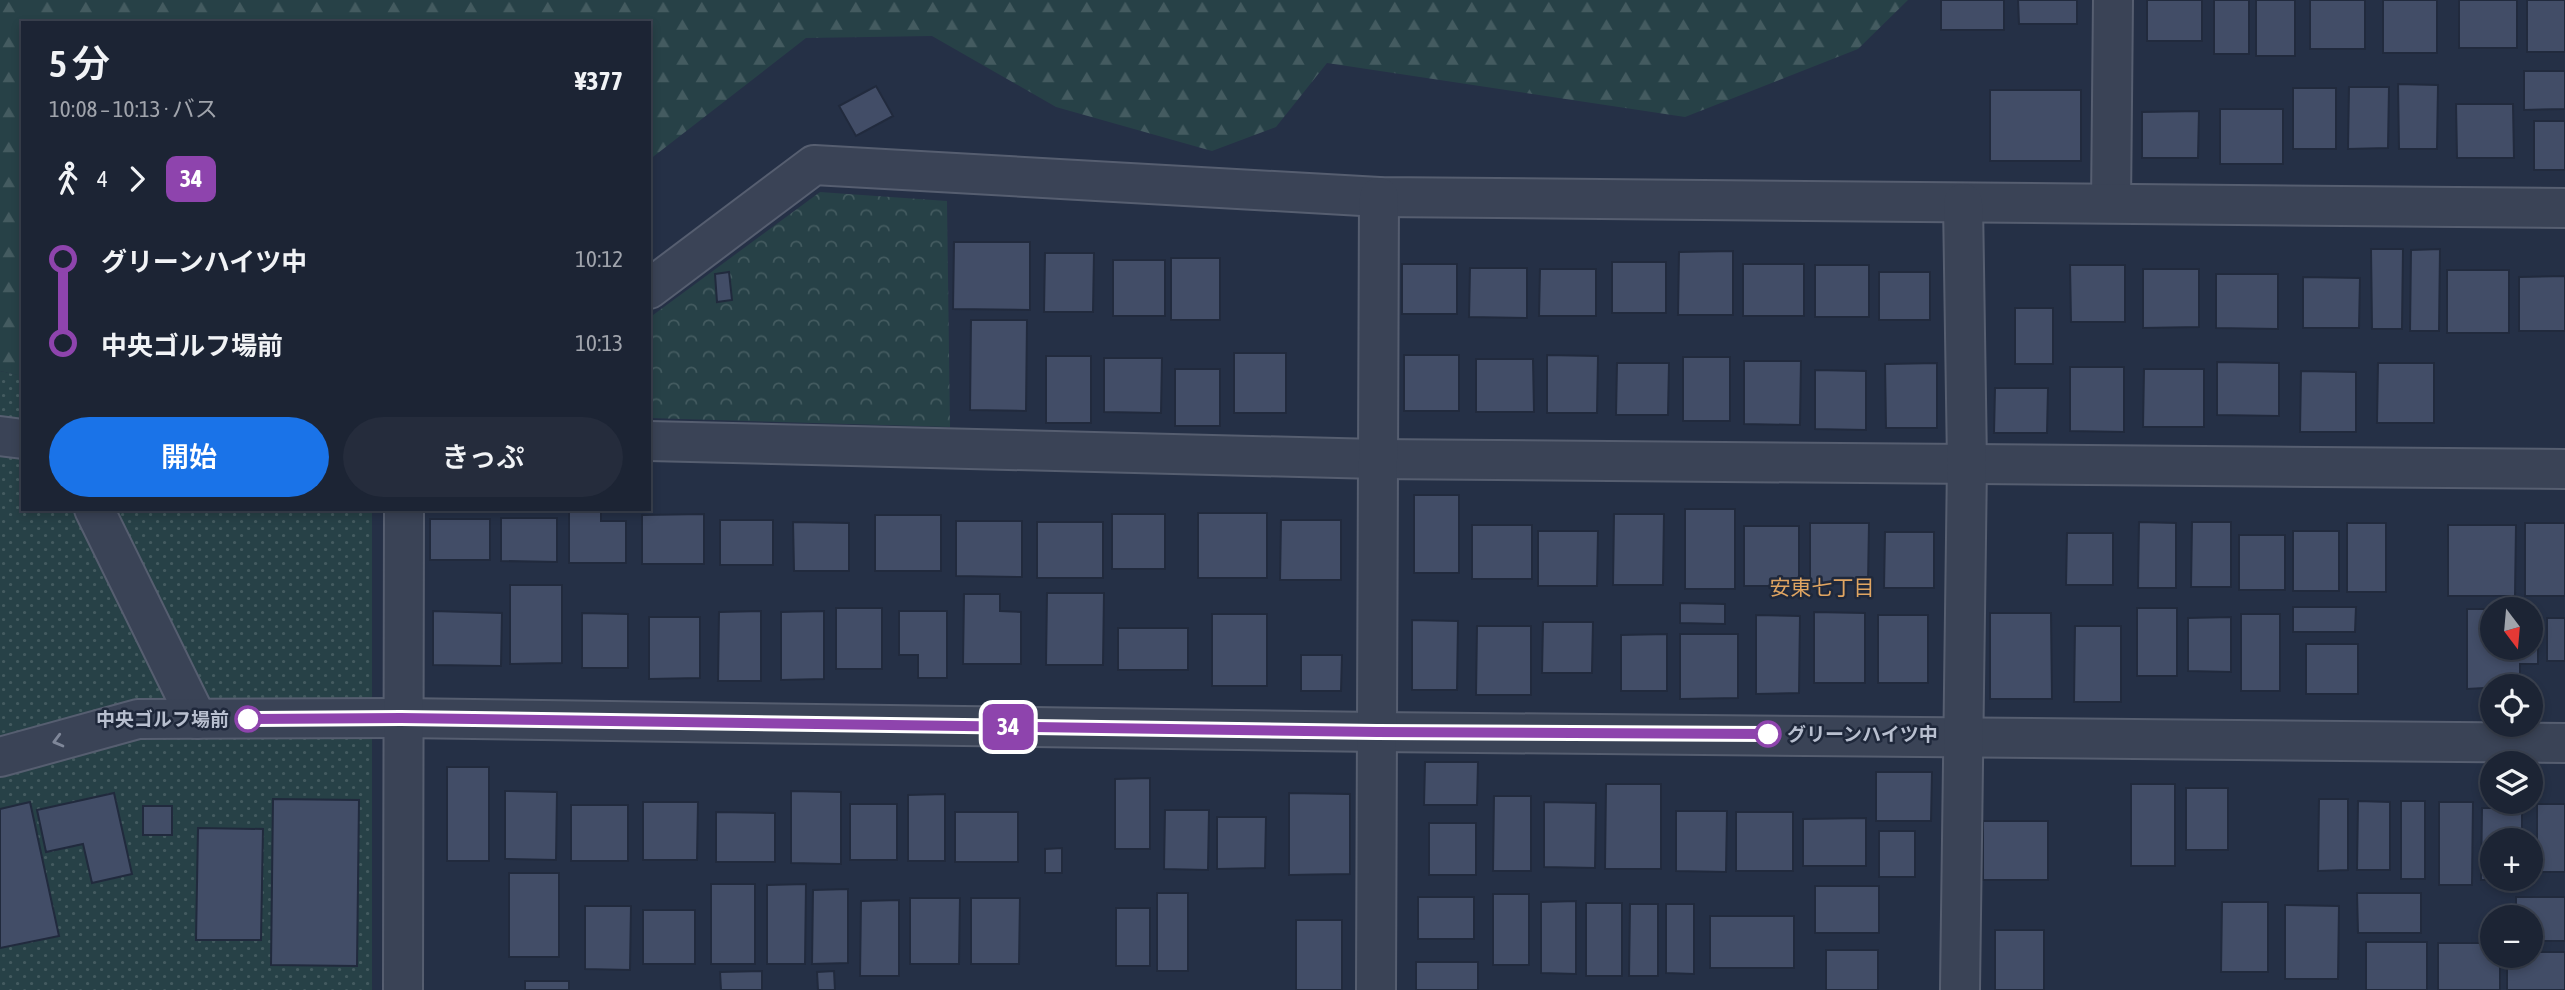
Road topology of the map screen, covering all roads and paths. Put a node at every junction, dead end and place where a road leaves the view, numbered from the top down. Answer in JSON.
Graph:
{"nodes":[{"id":1,"x":2112,"y":0,"type":"edge"},
{"id":2,"x":1379,"y":197,"type":"junction"},
{"id":3,"x":1963,"y":203,"type":"junction"},
{"id":4,"x":2111,"y":203,"type":"junction"},
{"id":5,"x":2565,"y":208,"type":"edge"},
{"id":6,"x":651,"y":287,"type":"edge"},
{"id":7,"x":0,"y":436,"type":"edge"},
{"id":8,"x":21,"y":439,"type":"edge"},
{"id":9,"x":651,"y":441,"type":"edge"},
{"id":10,"x":1377,"y":459,"type":"junction"},
{"id":11,"x":1967,"y":463,"type":"junction"},
{"id":12,"x":2565,"y":469,"type":"edge"},
{"id":13,"x":95,"y":511,"type":"edge"},
{"id":14,"x":404,"y":511,"type":"edge"},
{"id":15,"x":401,"y":718,"type":"junction"},
{"id":16,"x":197,"y":719,"type":"junction"},
{"id":17,"x":1377,"y":732,"type":"junction"},
{"id":18,"x":1964,"y":735,"type":"junction"},
{"id":19,"x":2565,"y":743,"type":"edge"},
{"id":20,"x":0,"y":757,"type":"edge"},
{"id":21,"x":403,"y":990,"type":"edge"},
{"id":22,"x":1376,"y":990,"type":"edge"},
{"id":23,"x":1960,"y":990,"type":"edge"}],
"edges":[{"from":1,"to":4,"type":"street"},
{"from":2,"to":3,"type":"street"},
{"from":2,"to":6,"type":"street"},
{"from":2,"to":10,"type":"street"},
{"from":3,"to":4,"type":"street"},
{"from":3,"to":11,"type":"street"},
{"from":4,"to":5,"type":"street"},
{"from":7,"to":8,"type":"street"},
{"from":9,"to":10,"type":"street"},
{"from":10,"to":11,"type":"street"},
{"from":10,"to":17,"type":"street"},
{"from":11,"to":12,"type":"street"},
{"from":11,"to":18,"type":"street"},
{"from":13,"to":16,"type":"street"},
{"from":14,"to":15,"type":"street"},
{"from":15,"to":16,"type":"street"},
{"from":15,"to":17,"type":"street"},
{"from":15,"to":21,"type":"street"},
{"from":16,"to":20,"type":"street","one_way":true},
{"from":17,"to":18,"type":"street"},
{"from":17,"to":22,"type":"street"},
{"from":18,"to":19,"type":"street"},
{"from":18,"to":23,"type":"street"}]}
